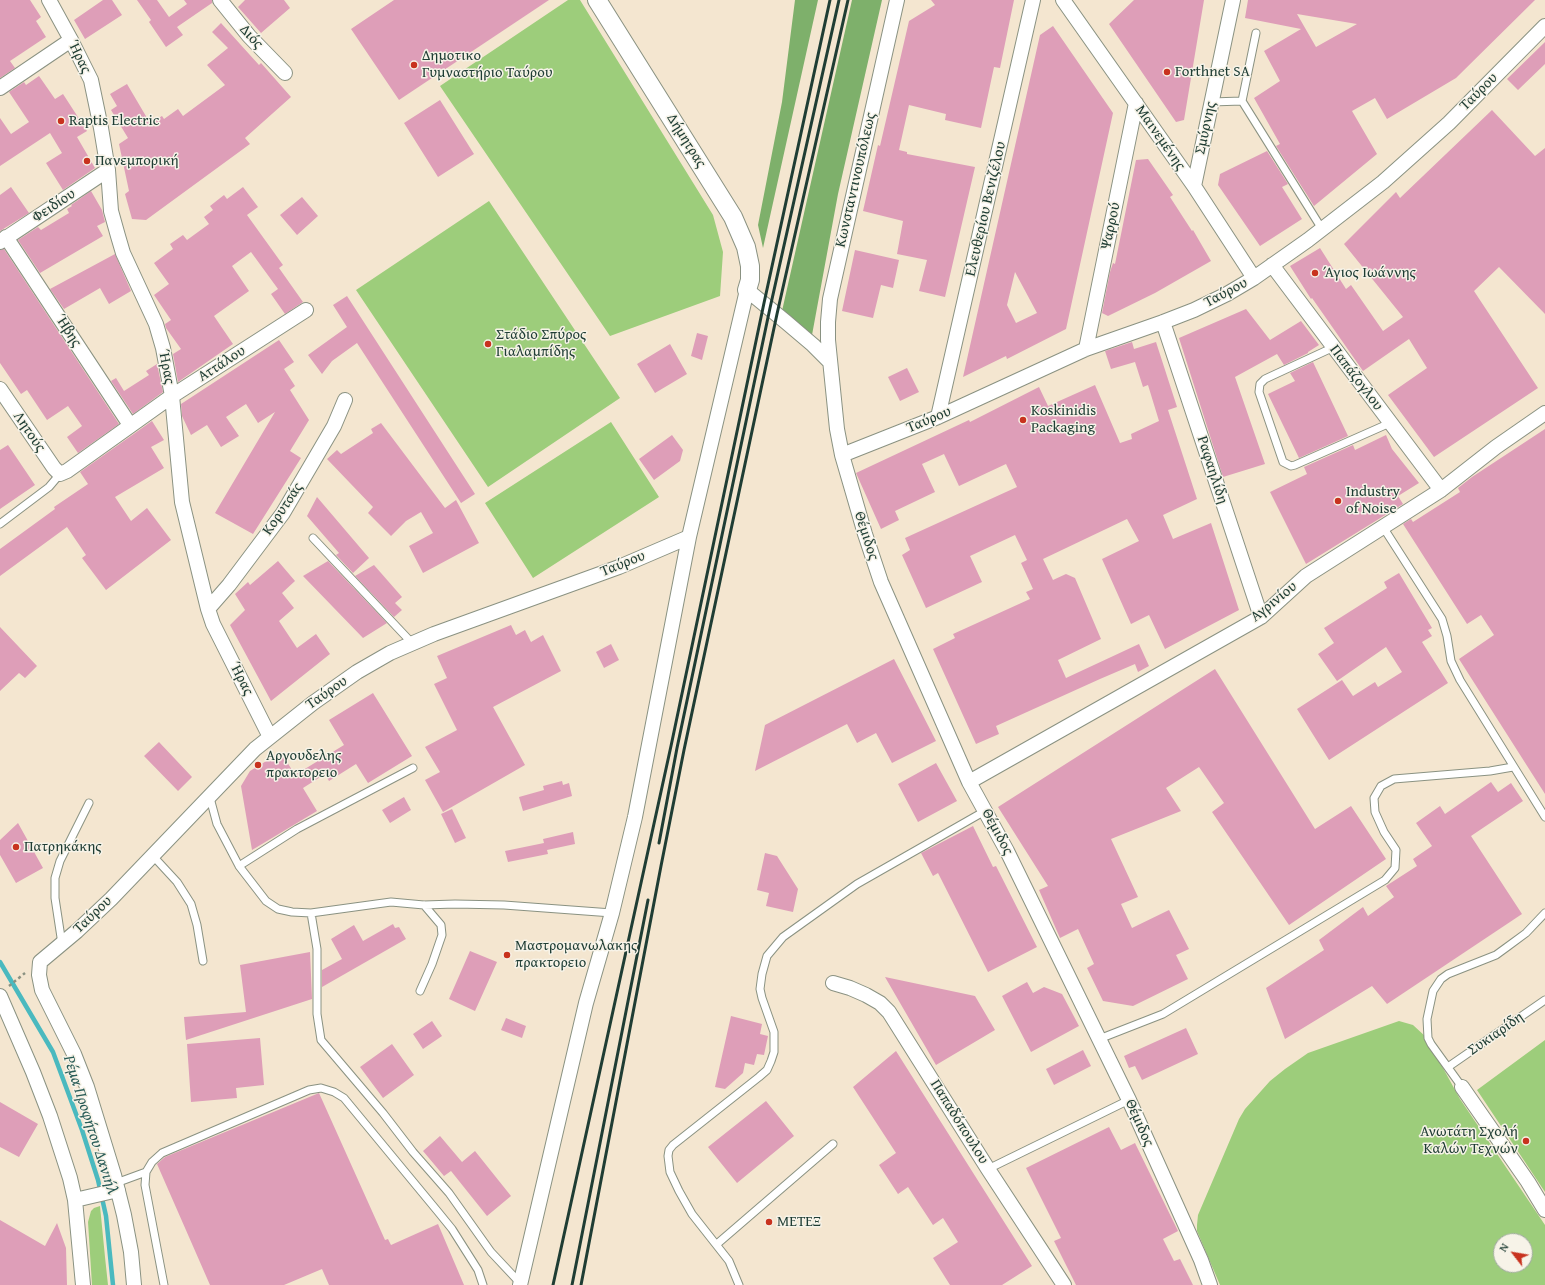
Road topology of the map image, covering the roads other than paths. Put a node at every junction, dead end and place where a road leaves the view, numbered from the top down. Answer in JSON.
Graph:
{"nodes":[{"id":1,"x":49,"y":0,"type":"edge"},
{"id":2,"x":220,"y":0,"type":"edge"},
{"id":3,"x":596,"y":0,"type":"edge"},
{"id":4,"x":897,"y":0,"type":"edge"},
{"id":5,"x":1033,"y":0,"type":"edge"},
{"id":6,"x":1063,"y":0,"type":"edge"},
{"id":7,"x":1233,"y":0,"type":"edge"},
{"id":8,"x":1545,"y":26,"type":"edge"},
{"id":9,"x":1256,"y":33,"type":"dead end"},
{"id":10,"x":71,"y":40,"type":"junction"},
{"id":11,"x":285,"y":73,"type":"dead end"},
{"id":12,"x":0,"y":88,"type":"edge"},
{"id":13,"x":1242,"y":100,"type":"junction"},
{"id":14,"x":1212,"y":102,"type":"junction"},
{"id":15,"x":1136,"y":103,"type":"junction"},
{"id":16,"x":108,"y":170,"type":"junction"},
{"id":17,"x":1194,"y":186,"type":"junction"},
{"id":18,"x":1322,"y":229,"type":"junction"},
{"id":19,"x":3,"y":239,"type":"edge"},
{"id":20,"x":1272,"y":265,"type":"junction"},
{"id":21,"x":1254,"y":278,"type":"junction"},
{"id":22,"x":747,"y":290,"type":"junction"},
{"id":23,"x":306,"y":310,"type":"dead end"},
{"id":24,"x":1163,"y":322,"type":"junction"},
{"id":25,"x":1334,"y":347,"type":"junction"},
{"id":26,"x":1086,"y":349,"type":"junction"},
{"id":27,"x":830,"y":362,"type":"junction"},
{"id":28,"x":0,"y":389,"type":"edge"},
{"id":29,"x":172,"y":396,"type":"junction"},
{"id":30,"x":345,"y":400,"type":"dead end"},
{"id":31,"x":1545,"y":414,"type":"edge"},
{"id":32,"x":938,"y":417,"type":"junction"},
{"id":33,"x":1390,"y":423,"type":"junction"},
{"id":34,"x":130,"y":425,"type":"junction"},
{"id":35,"x":842,"y":455,"type":"junction"},
{"id":36,"x":60,"y":474,"type":"junction"},
{"id":37,"x":1441,"y":490,"type":"junction"},
{"id":38,"x":0,"y":524,"type":"edge"},
{"id":39,"x":1383,"y":527,"type":"junction"},
{"id":40,"x":688,"y":537,"type":"junction"},
{"id":41,"x":313,"y":538,"type":"dead end"},
{"id":42,"x":208,"y":609,"type":"junction"},
{"id":43,"x":1261,"y":617,"type":"junction"},
{"id":44,"x":412,"y":643,"type":"junction"},
{"id":45,"x":270,"y":737,"type":"junction"},
{"id":46,"x":1513,"y":767,"type":"junction"},
{"id":47,"x":414,"y":768,"type":"dead end"},
{"id":48,"x":969,"y":782,"type":"junction"},
{"id":49,"x":210,"y":798,"type":"junction"},
{"id":50,"x":89,"y":803,"type":"dead end"},
{"id":51,"x":985,"y":811,"type":"junction"},
{"id":52,"x":1545,"y":817,"type":"edge"},
{"id":53,"x":153,"y":856,"type":"junction"},
{"id":54,"x":239,"y":866,"type":"junction"},
{"id":55,"x":424,"y":905,"type":"junction"},
{"id":56,"x":612,"y":912,"type":"junction"},
{"id":57,"x":311,"y":913,"type":"junction"},
{"id":58,"x":1545,"y":913,"type":"edge"},
{"id":59,"x":62,"y":944,"type":"junction"},
{"id":60,"x":203,"y":960,"type":"dead end"},
{"id":61,"x":834,"y":983,"type":"dead end"},
{"id":62,"x":420,"y":991,"type":"dead end"},
{"id":63,"x":3,"y":992,"type":"edge"},
{"id":64,"x":1545,"y":1000,"type":"edge"},
{"id":65,"x":1100,"y":1039,"type":"junction"},
{"id":66,"x":1448,"y":1067,"type":"junction"},
{"id":67,"x":1462,"y":1088,"type":"joint"},
{"id":68,"x":1129,"y":1100,"type":"junction"},
{"id":69,"x":833,"y":1144,"type":"dead end"},
{"id":70,"x":988,"y":1169,"type":"junction"},
{"id":71,"x":146,"y":1172,"type":"junction"},
{"id":72,"x":115,"y":1188,"type":"junction"},
{"id":73,"x":81,"y":1199,"type":"junction"},
{"id":74,"x":1545,"y":1210,"type":"edge"},
{"id":75,"x":717,"y":1244,"type":"junction"},
{"id":76,"x":521,"y":1284,"type":"edge"},
{"id":77,"x":83,"y":1285,"type":"edge"},
{"id":78,"x":134,"y":1285,"type":"edge"},
{"id":79,"x":164,"y":1285,"type":"edge"},
{"id":80,"x":483,"y":1285,"type":"edge"},
{"id":81,"x":738,"y":1285,"type":"edge"},
{"id":82,"x":1064,"y":1285,"type":"edge"},
{"id":83,"x":1210,"y":1285,"type":"edge"}],
"edges":[{"from":1,"to":10,"type":"street","name":"Ήρας"},
{"from":2,"to":11,"type":"street","name":"Διός"},
{"from":3,"to":22,"type":"street","name":"Δήμητρας"},
{"from":4,"to":27,"type":"street","name":"Κωνσταντινουπόλεως"},
{"from":5,"to":32,"type":"street","name":"Ελευθερίου Βενιζέλου"},
{"from":6,"to":15,"type":"street","name":"Μαινεμένης"},
{"from":7,"to":14,"type":"street","name":"Σμύρνης"},
{"from":8,"to":18,"type":"street","name":"Ταύρου"},
{"from":9,"to":13,"type":"lane"},
{"from":10,"to":12,"type":"street"},
{"from":10,"to":16,"type":"street","name":"Ήρας"},
{"from":13,"to":14,"type":"lane"},
{"from":13,"to":18,"type":"lane"},
{"from":14,"to":17,"type":"street","name":"Σμύρνης"},
{"from":15,"to":17,"type":"street","name":"Μαινεμένης"},
{"from":15,"to":26,"type":"street","name":"Ψαρρού"},
{"from":16,"to":19,"type":"street","name":"Φειδίου"},
{"from":16,"to":29,"type":"street","name":"Ήρας"},
{"from":17,"to":21,"type":"street","name":"Μαινεμένης"},
{"from":18,"to":20,"type":"street","name":"Ταύρου"},
{"from":19,"to":34,"type":"street","name":"Ήβης"},
{"from":20,"to":21,"type":"street","name":"Ταύρου"},
{"from":20,"to":25,"type":"street","name":"Παπάζογλου"},
{"from":21,"to":24,"type":"street","name":"Ταύρου"},
{"from":22,"to":27,"type":"street"},
{"from":22,"to":40,"type":"street"},
{"from":23,"to":29,"type":"street","name":"Αττάλου"},
{"from":24,"to":26,"type":"street","name":"Ταύρου"},
{"from":24,"to":43,"type":"street","name":"Ραφαηλίδη"},
{"from":25,"to":33,"type":"street","name":"Παπάζογλου"},
{"from":25,"to":33,"type":"lane"},
{"from":26,"to":32,"type":"street","name":"Ταύρου"},
{"from":27,"to":35,"type":"street","name":"Θέμιδος"},
{"from":28,"to":36,"type":"street","name":"Λητούς"},
{"from":29,"to":34,"type":"street","name":"Αττάλου"},
{"from":29,"to":42,"type":"street","name":"Ήρας"},
{"from":30,"to":42,"type":"street","name":"Κορυτσάς"},
{"from":31,"to":37,"type":"street","name":"Αγρινίου"},
{"from":32,"to":35,"type":"street","name":"Ταύρου"},
{"from":33,"to":37,"type":"street","name":"Παπάζογλου"},
{"from":34,"to":36,"type":"street","name":"Αττάλου"},
{"from":35,"to":48,"type":"street","name":"Θέμιδος"},
{"from":36,"to":38,"type":"lane"},
{"from":37,"to":39,"type":"street","name":"Αγρινίου"},
{"from":39,"to":43,"type":"street","name":"Αγρινίου"},
{"from":39,"to":46,"type":"lane"},
{"from":40,"to":44,"type":"street","name":"Ταύρου"},
{"from":40,"to":56,"type":"street"},
{"from":41,"to":44,"type":"lane"},
{"from":42,"to":45,"type":"street","name":"Ήρας"},
{"from":43,"to":48,"type":"street","name":"Αγρινίου"},
{"from":44,"to":45,"type":"street","name":"Ταύρου"},
{"from":45,"to":49,"type":"street","name":"Ταύρου"},
{"from":46,"to":52,"type":"lane"},
{"from":46,"to":65,"type":"lane"},
{"from":47,"to":54,"type":"lane"},
{"from":48,"to":51,"type":"street","name":"Θέμιδος"},
{"from":49,"to":53,"type":"street","name":"Ταύρου"},
{"from":49,"to":54,"type":"lane"},
{"from":50,"to":59,"type":"lane"},
{"from":51,"to":65,"type":"street","name":"Θέμιδος"},
{"from":51,"to":75,"type":"lane"},
{"from":53,"to":59,"type":"street","name":"Ταύρου"},
{"from":53,"to":60,"type":"lane"},
{"from":54,"to":57,"type":"lane"},
{"from":55,"to":56,"type":"lane"},
{"from":55,"to":57,"type":"lane"},
{"from":55,"to":62,"type":"lane"},
{"from":56,"to":76,"type":"street"},
{"from":57,"to":76,"type":"lane"},
{"from":58,"to":66,"type":"lane"},
{"from":59,"to":72,"type":"street","name":"Ταύρου"},
{"from":61,"to":70,"type":"street","name":"Παπαδόπουλου"},
{"from":63,"to":73,"type":"street"},
{"from":64,"to":66,"type":"lane","name":"Συκιαρίδη"},
{"from":65,"to":68,"type":"street","name":"Θέμιδος"},
{"from":66,"to":67,"type":"lane"},
{"from":67,"to":74,"type":"street"},
{"from":68,"to":70,"type":"lane"},
{"from":68,"to":83,"type":"street","name":"Θέμιδος"},
{"from":69,"to":75,"type":"lane"},
{"from":70,"to":82,"type":"street","name":"Παπαδόπουλου"},
{"from":71,"to":72,"type":"lane"},
{"from":71,"to":79,"type":"lane"},
{"from":71,"to":80,"type":"lane"},
{"from":72,"to":73,"type":"street"},
{"from":72,"to":78,"type":"street"},
{"from":73,"to":77,"type":"street"},
{"from":75,"to":81,"type":"lane"}]}
